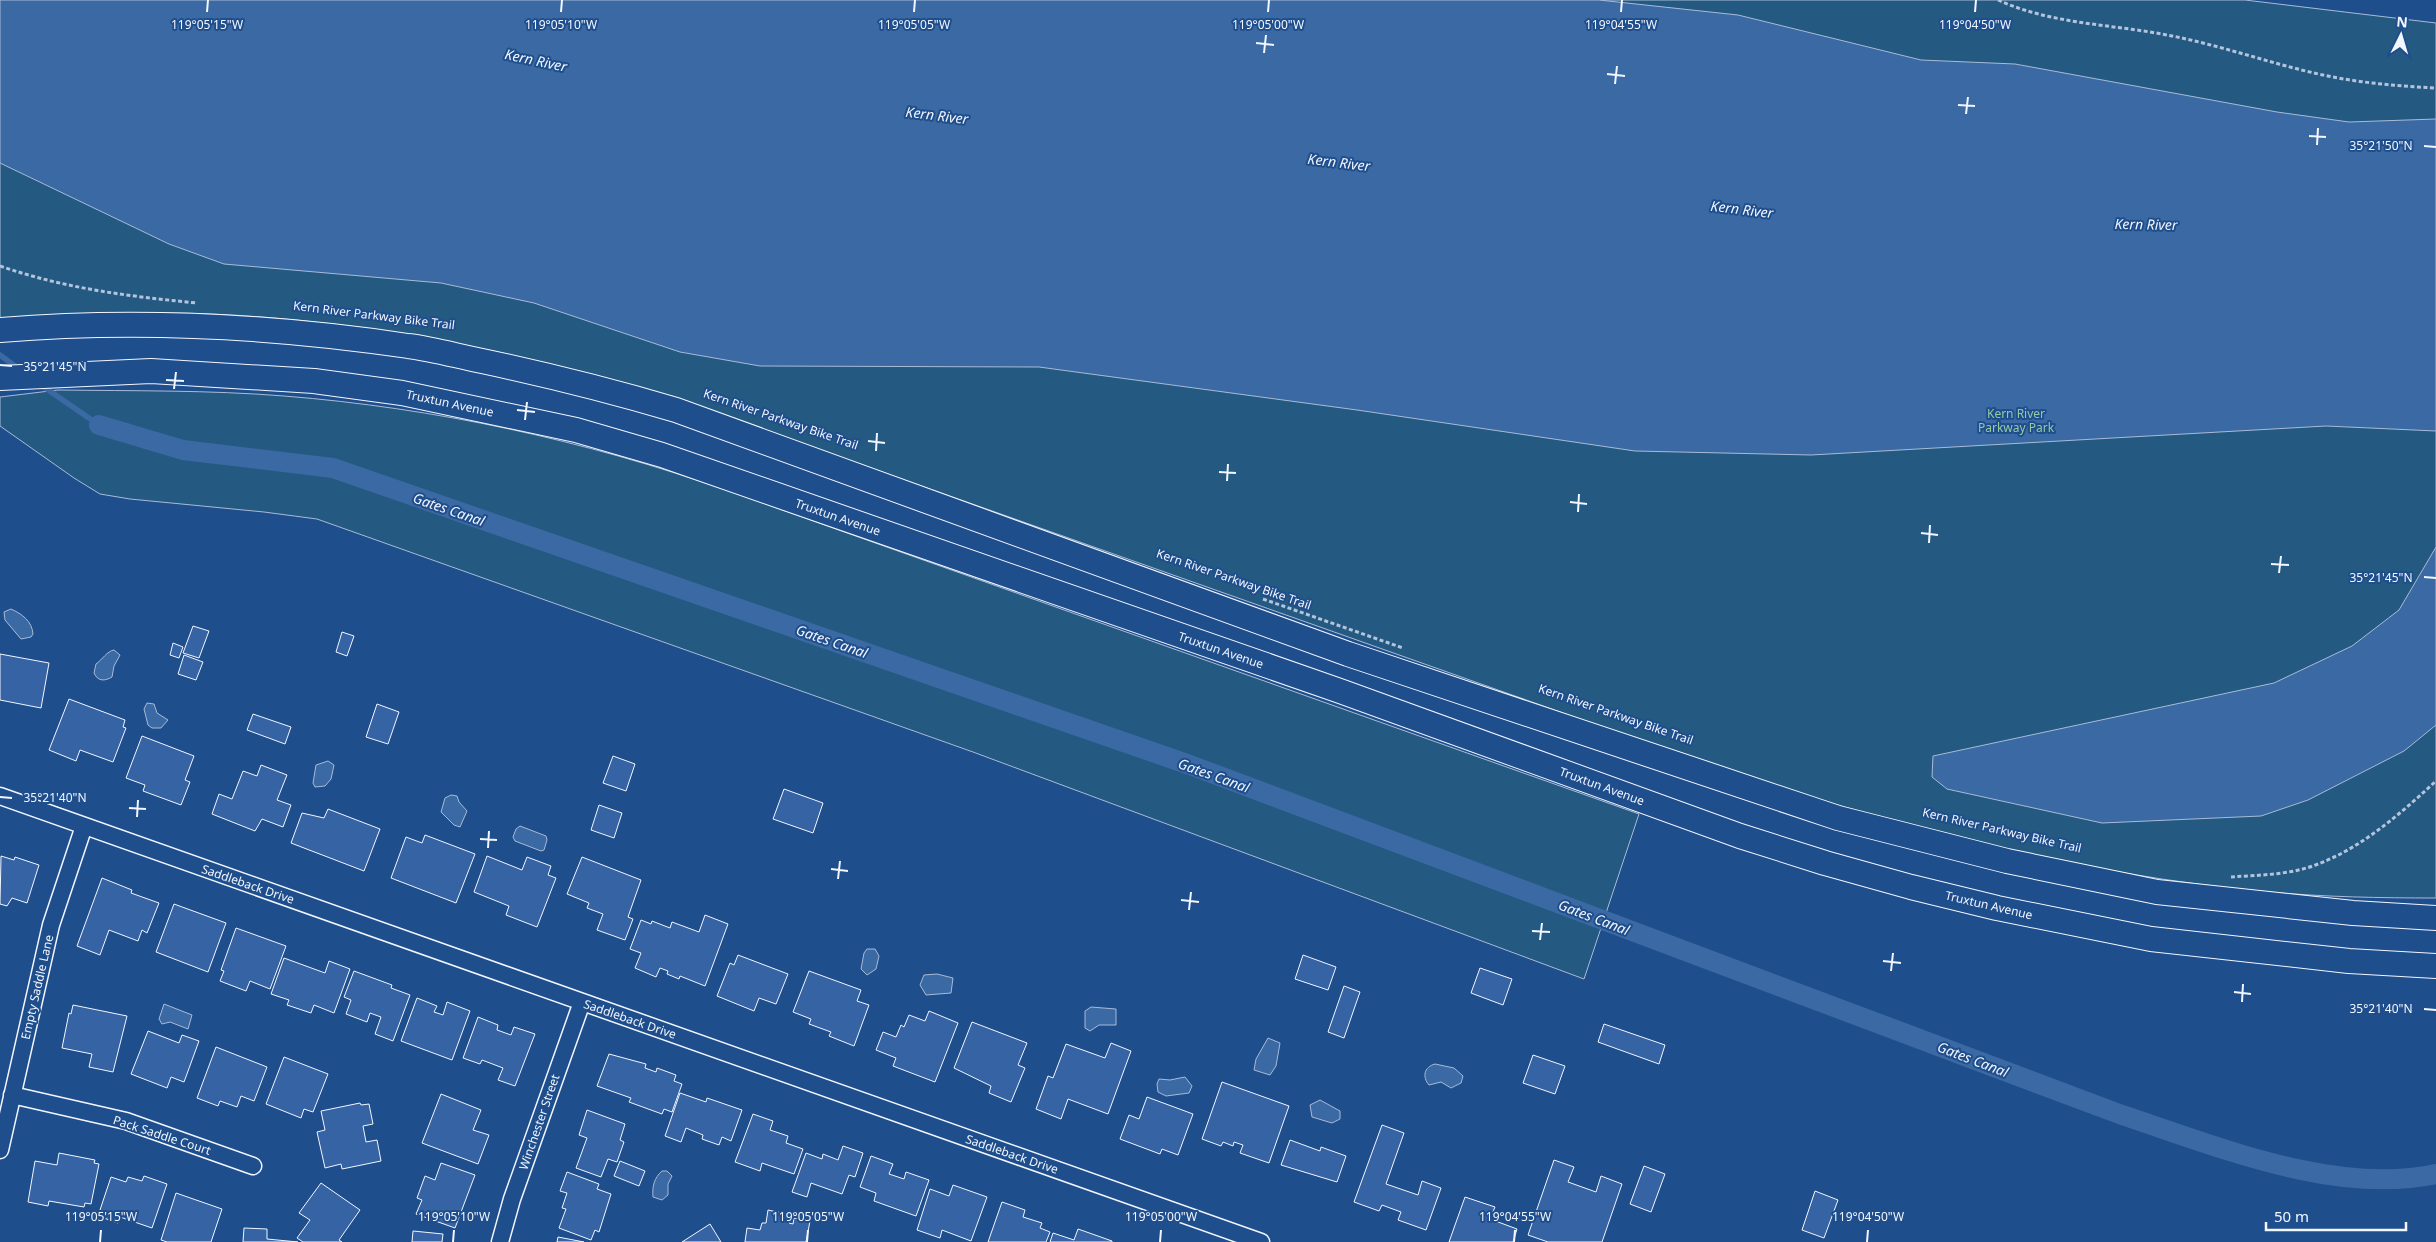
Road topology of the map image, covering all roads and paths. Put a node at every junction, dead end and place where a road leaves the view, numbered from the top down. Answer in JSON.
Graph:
{"nodes":[{"id":1,"x":1998,"y":0,"type":"edge"},
{"id":2,"x":2436,"y":88,"type":"edge"},
{"id":3,"x":0,"y":266,"type":"edge"},
{"id":4,"x":201,"y":304,"type":"dead end"},
{"id":5,"x":0,"y":330,"type":"edge"},
{"id":6,"x":0,"y":378,"type":"edge"},
{"id":7,"x":1258,"y":597,"type":"dead end"},
{"id":8,"x":1409,"y":650,"type":"dead end"},
{"id":9,"x":2436,"y":780,"type":"edge"},
{"id":10,"x":0,"y":796,"type":"edge"},
{"id":11,"x":84,"y":826,"type":"junction"},
{"id":12,"x":2224,"y":878,"type":"dead end"},
{"id":13,"x":2436,"y":918,"type":"edge"},
{"id":14,"x":2436,"y":966,"type":"edge"},
{"id":15,"x":582,"y":1002,"type":"junction"},
{"id":16,"x":12,"y":1096,"type":"junction"},
{"id":17,"x":0,"y":1150,"type":"edge"},
{"id":18,"x":253,"y":1166,"type":"dead end"},
{"id":19,"x":500,"y":1242,"type":"edge"},
{"id":20,"x":1261,"y":1242,"type":"edge"}],
"edges":[{"from":1,"to":2,"type":"path"},
{"from":3,"to":4,"type":"path"},
{"from":5,"to":13,"type":"main road"},
{"from":6,"to":14,"type":"main road","name":"Truxtun Avenue"},
{"from":7,"to":8,"type":"path","name":"Kern River Parkway Bike Trail"},
{"from":9,"to":12,"type":"path"},
{"from":10,"to":11,"type":"street","name":"Saddleback Drive"},
{"from":11,"to":15,"type":"street","name":"Saddleback Drive"},
{"from":11,"to":16,"type":"street","name":"Empty Saddle Lane"},
{"from":15,"to":19,"type":"street","name":"Winchester Street"},
{"from":15,"to":20,"type":"street","name":"Saddleback Drive"},
{"from":16,"to":17,"type":"street","name":"Empty Saddle Lane"},
{"from":16,"to":18,"type":"street","name":"Pack Saddle Court"}]}
